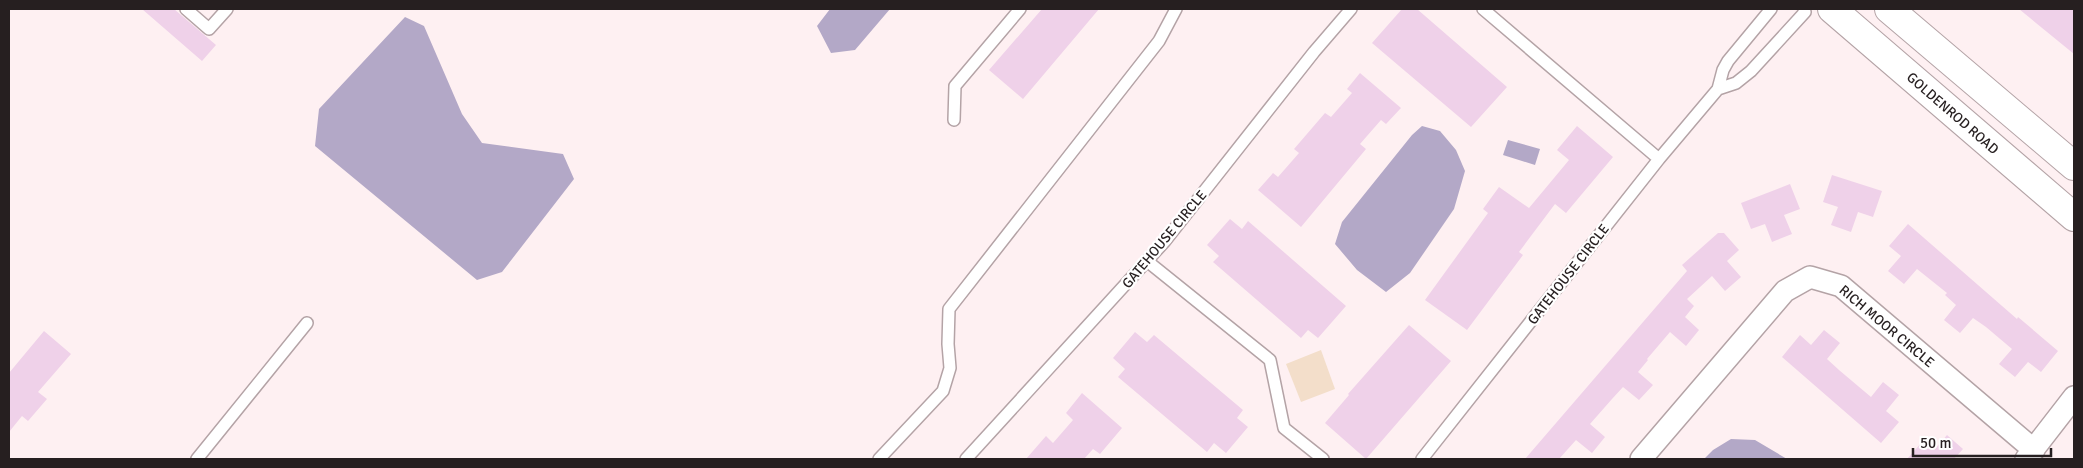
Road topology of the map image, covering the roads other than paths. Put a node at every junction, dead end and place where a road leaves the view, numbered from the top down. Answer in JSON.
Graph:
{"nodes":[{"id":1,"x":186,"y":9,"type":"edge"},
{"id":2,"x":226,"y":9,"type":"edge"},
{"id":3,"x":1020,"y":9,"type":"edge"},
{"id":4,"x":1176,"y":9,"type":"edge"},
{"id":5,"x":1350,"y":9,"type":"edge"},
{"id":6,"x":1483,"y":9,"type":"edge"},
{"id":7,"x":1771,"y":9,"type":"edge"},
{"id":8,"x":1804,"y":9,"type":"edge"},
{"id":9,"x":1832,"y":9,"type":"edge"},
{"id":10,"x":1889,"y":9,"type":"edge"},
{"id":11,"x":1718,"y":89,"type":"junction"},
{"id":12,"x":954,"y":120,"type":"dead end"},
{"id":13,"x":1659,"y":159,"type":"junction"},
{"id":14,"x":2074,"y":166,"type":"edge"},
{"id":15,"x":2074,"y":217,"type":"edge"},
{"id":16,"x":1147,"y":261,"type":"junction"},
{"id":17,"x":307,"y":323,"type":"dead end"},
{"id":18,"x":2074,"y":396,"type":"edge"},
{"id":19,"x":2030,"y":455,"type":"edge"},
{"id":20,"x":197,"y":459,"type":"edge"},
{"id":21,"x":879,"y":459,"type":"edge"},
{"id":22,"x":966,"y":459,"type":"edge"},
{"id":23,"x":1323,"y":459,"type":"edge"},
{"id":24,"x":1422,"y":459,"type":"edge"},
{"id":25,"x":1641,"y":459,"type":"edge"}],
"edges":[{"from":1,"to":2,"type":"lane"},
{"from":3,"to":12,"type":"lane"},
{"from":4,"to":21,"type":"lane"},
{"from":5,"to":16,"type":"lane","name":"GATEHOUSE CIRCLE"},
{"from":6,"to":13,"type":"lane"},
{"from":7,"to":11,"type":"lane","name":"GATEHOUSE CIRCLE"},
{"from":8,"to":11,"type":"lane","name":"GATEHOUSE CIRCLE"},
{"from":9,"to":15,"type":"main road","name":"GOLDENROD ROAD"},
{"from":10,"to":14,"type":"main road"},
{"from":11,"to":13,"type":"lane","name":"GATEHOUSE CIRCLE"},
{"from":13,"to":24,"type":"lane","name":"GATEHOUSE CIRCLE"},
{"from":16,"to":22,"type":"lane","name":"GATEHOUSE CIRCLE"},
{"from":16,"to":23,"type":"lane"},
{"from":17,"to":20,"type":"lane"},
{"from":18,"to":19,"type":"street"},
{"from":19,"to":25,"type":"street","name":"RICH MOOR CIRCLE"}]}
